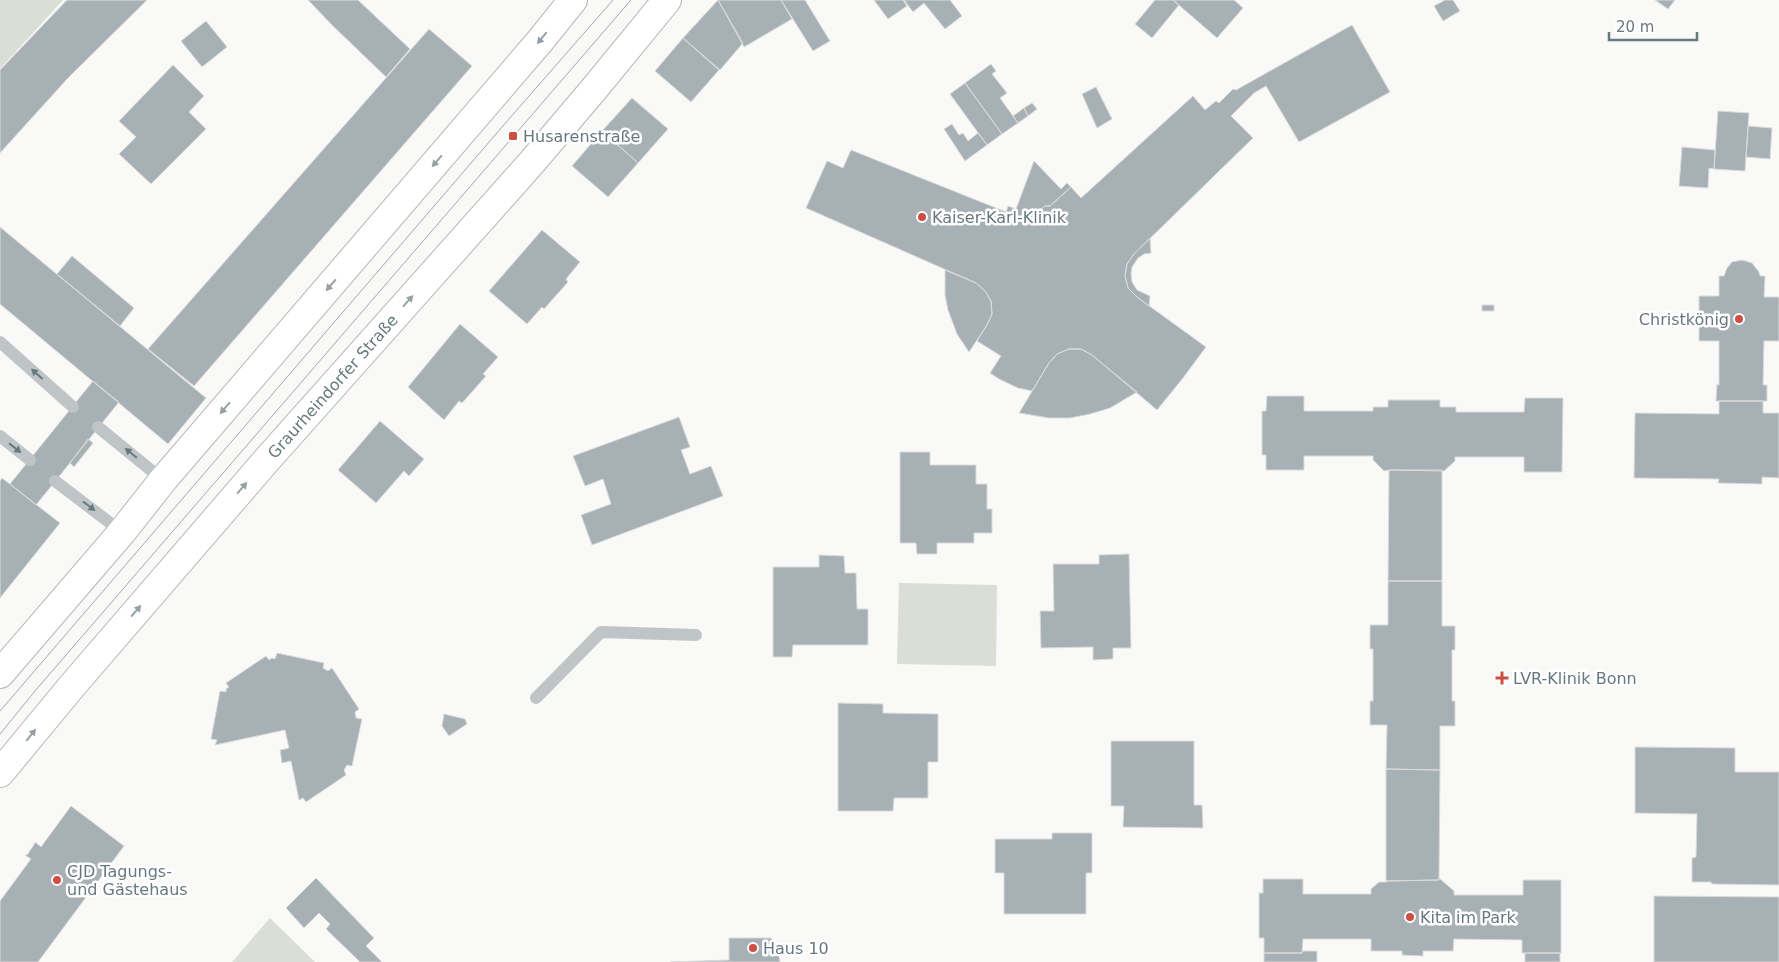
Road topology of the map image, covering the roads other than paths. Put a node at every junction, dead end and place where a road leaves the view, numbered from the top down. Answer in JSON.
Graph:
{"nodes":[{"id":1,"x":573,"y":0,"type":"edge"},
{"id":2,"x":667,"y":0,"type":"edge"},
{"id":3,"x":0,"y":342,"type":"edge"},
{"id":4,"x":73,"y":407,"type":"dead end"},
{"id":5,"x":98,"y":427,"type":"dead end"},
{"id":6,"x":0,"y":436,"type":"edge"},
{"id":7,"x":30,"y":460,"type":"dead end"},
{"id":8,"x":163,"y":480,"type":"junction"},
{"id":9,"x":55,"y":481,"type":"dead end"},
{"id":10,"x":122,"y":532,"type":"junction"},
{"id":11,"x":696,"y":635,"type":"dead end"},
{"id":12,"x":0,"y":674,"type":"edge"},
{"id":13,"x":536,"y":698,"type":"dead end"},
{"id":14,"x":0,"y":773,"type":"edge"}],
"edges":[{"from":1,"to":8,"type":"main road","one_way":true},
{"from":14,"to":2,"type":"main road","name":"Graurheindorfer Straße","one_way":true},
{"from":4,"to":3,"type":"lane","one_way":true},
{"from":8,"to":5,"type":"lane","one_way":true},
{"from":6,"to":7,"type":"lane","one_way":true},
{"from":8,"to":10,"type":"main road"},
{"from":9,"to":10,"type":"lane","one_way":true},
{"from":10,"to":12,"type":"main road"},
{"from":11,"to":13,"type":"lane"}]}
